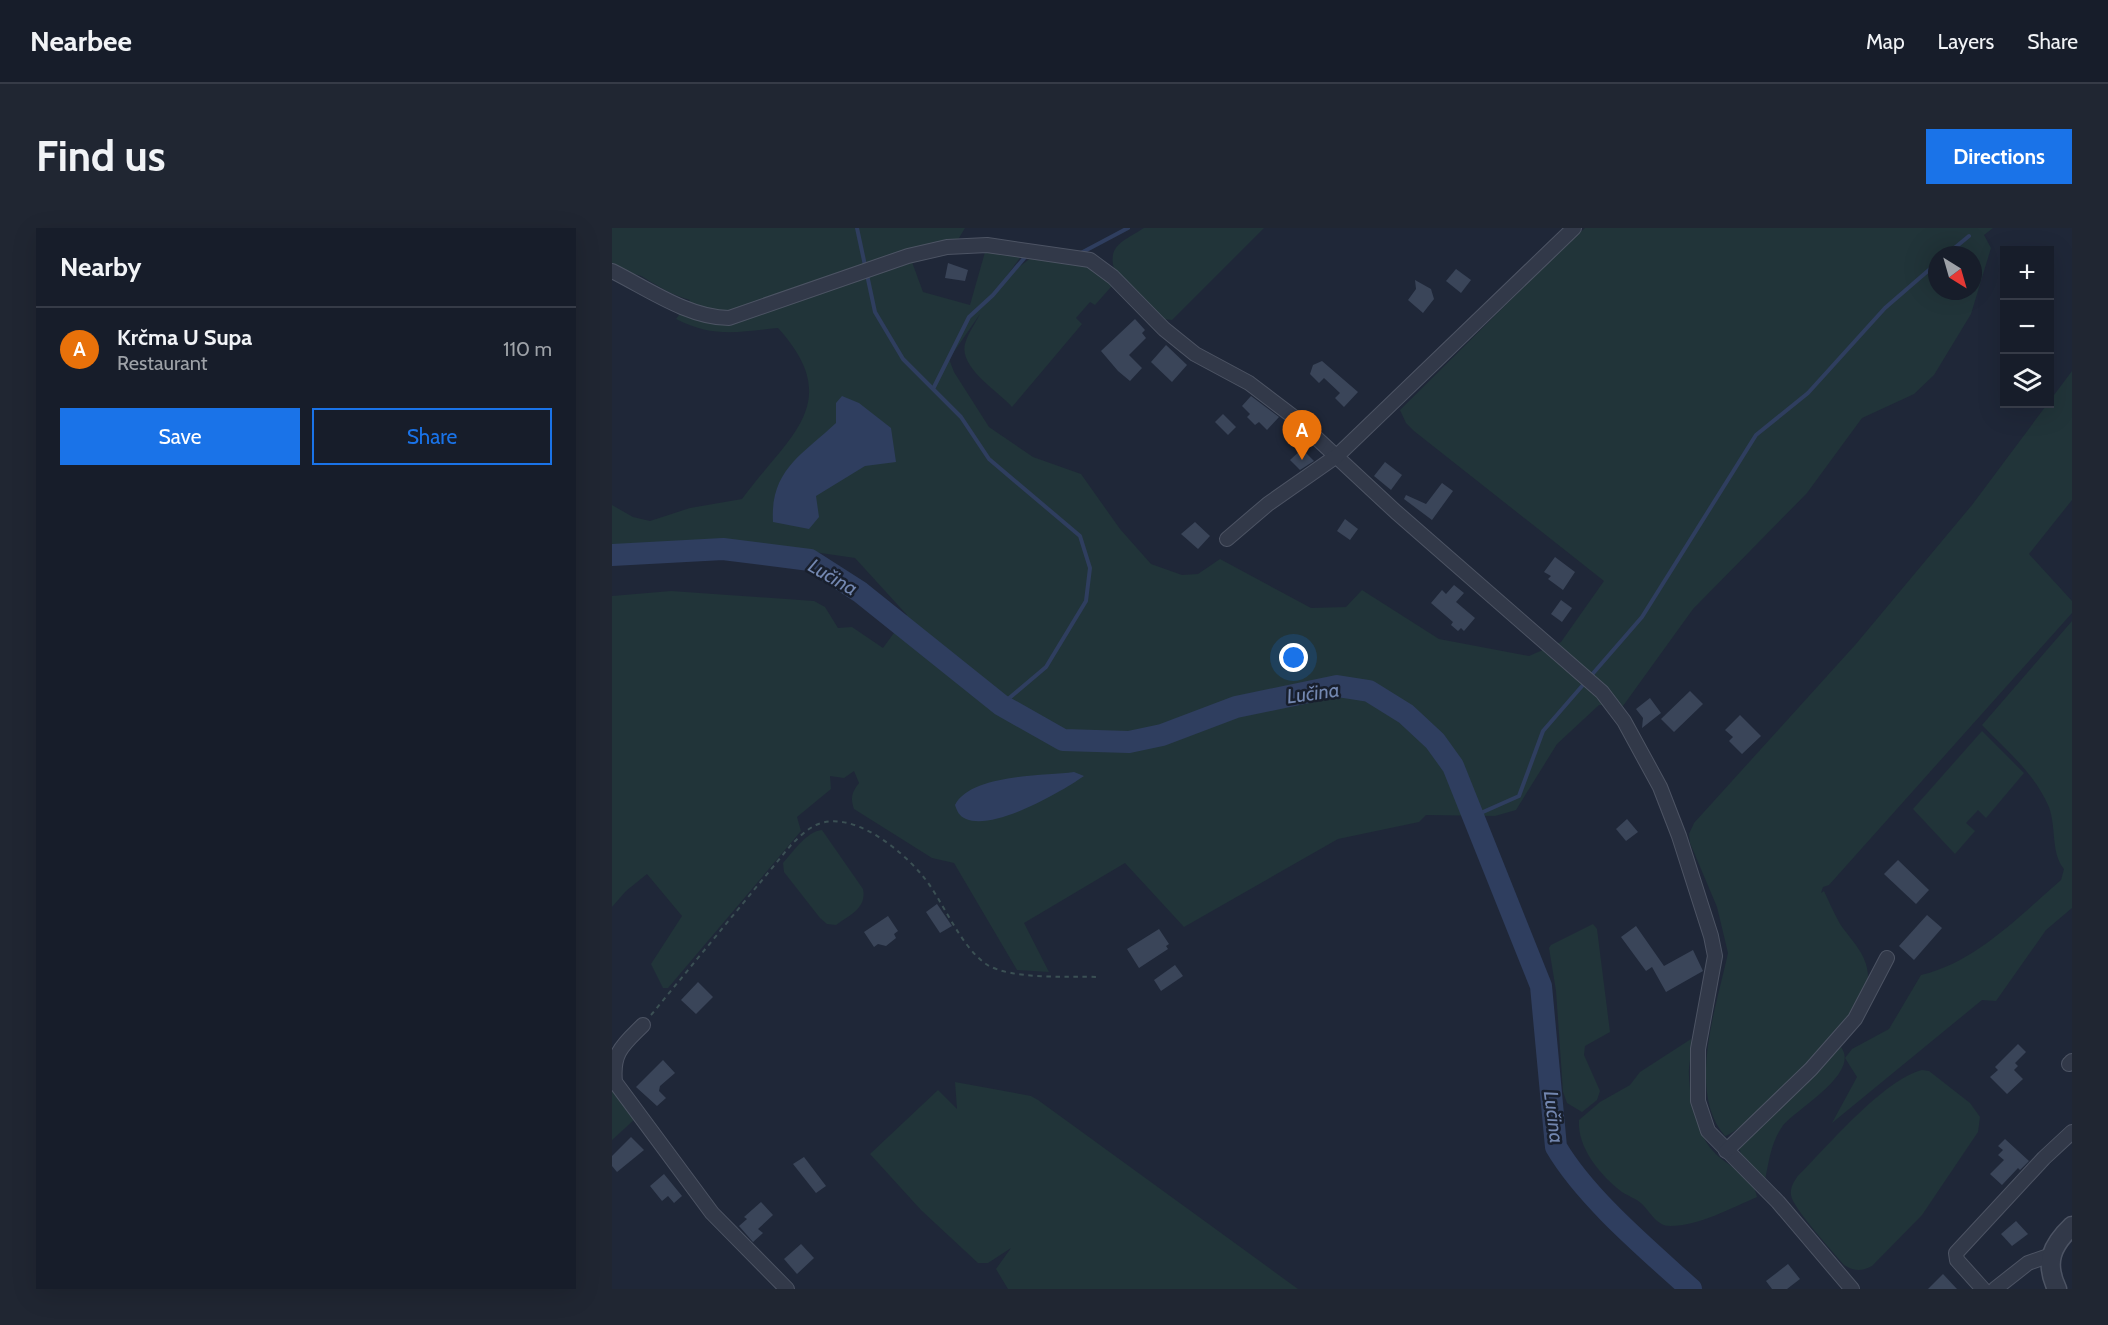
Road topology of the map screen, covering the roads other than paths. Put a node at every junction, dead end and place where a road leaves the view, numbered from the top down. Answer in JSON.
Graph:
{"nodes":[{"id":1,"x":1574,"y":228,"type":"edge"},
{"id":2,"x":612,"y":271,"type":"edge"},
{"id":3,"x":1338,"y":455,"type":"junction"},
{"id":4,"x":1227,"y":539,"type":"dead end"},
{"id":5,"x":1887,"y":958,"type":"dead end"},
{"id":6,"x":643,"y":1025,"type":"road end"},
{"id":7,"x":2072,"y":1132,"type":"edge"},
{"id":8,"x":1726,"y":1151,"type":"junction"},
{"id":9,"x":2072,"y":1226,"type":"edge"},
{"id":10,"x":2051,"y":1255,"type":"junction"},
{"id":11,"x":787,"y":1289,"type":"edge"},
{"id":12,"x":1852,"y":1289,"type":"edge"},
{"id":13,"x":1983,"y":1289,"type":"edge"},
{"id":14,"x":1995,"y":1289,"type":"edge"},
{"id":15,"x":2057,"y":1289,"type":"edge"}],
"edges":[{"from":1,"to":3,"type":"street"},
{"from":2,"to":3,"type":"street"},
{"from":3,"to":4,"type":"street"},
{"from":3,"to":8,"type":"street"},
{"from":5,"to":8,"type":"street"},
{"from":6,"to":11,"type":"street"},
{"from":7,"to":13,"type":"street"},
{"from":8,"to":12,"type":"street"},
{"from":9,"to":10,"type":"street"},
{"from":10,"to":14,"type":"street"},
{"from":10,"to":15,"type":"street"}]}
